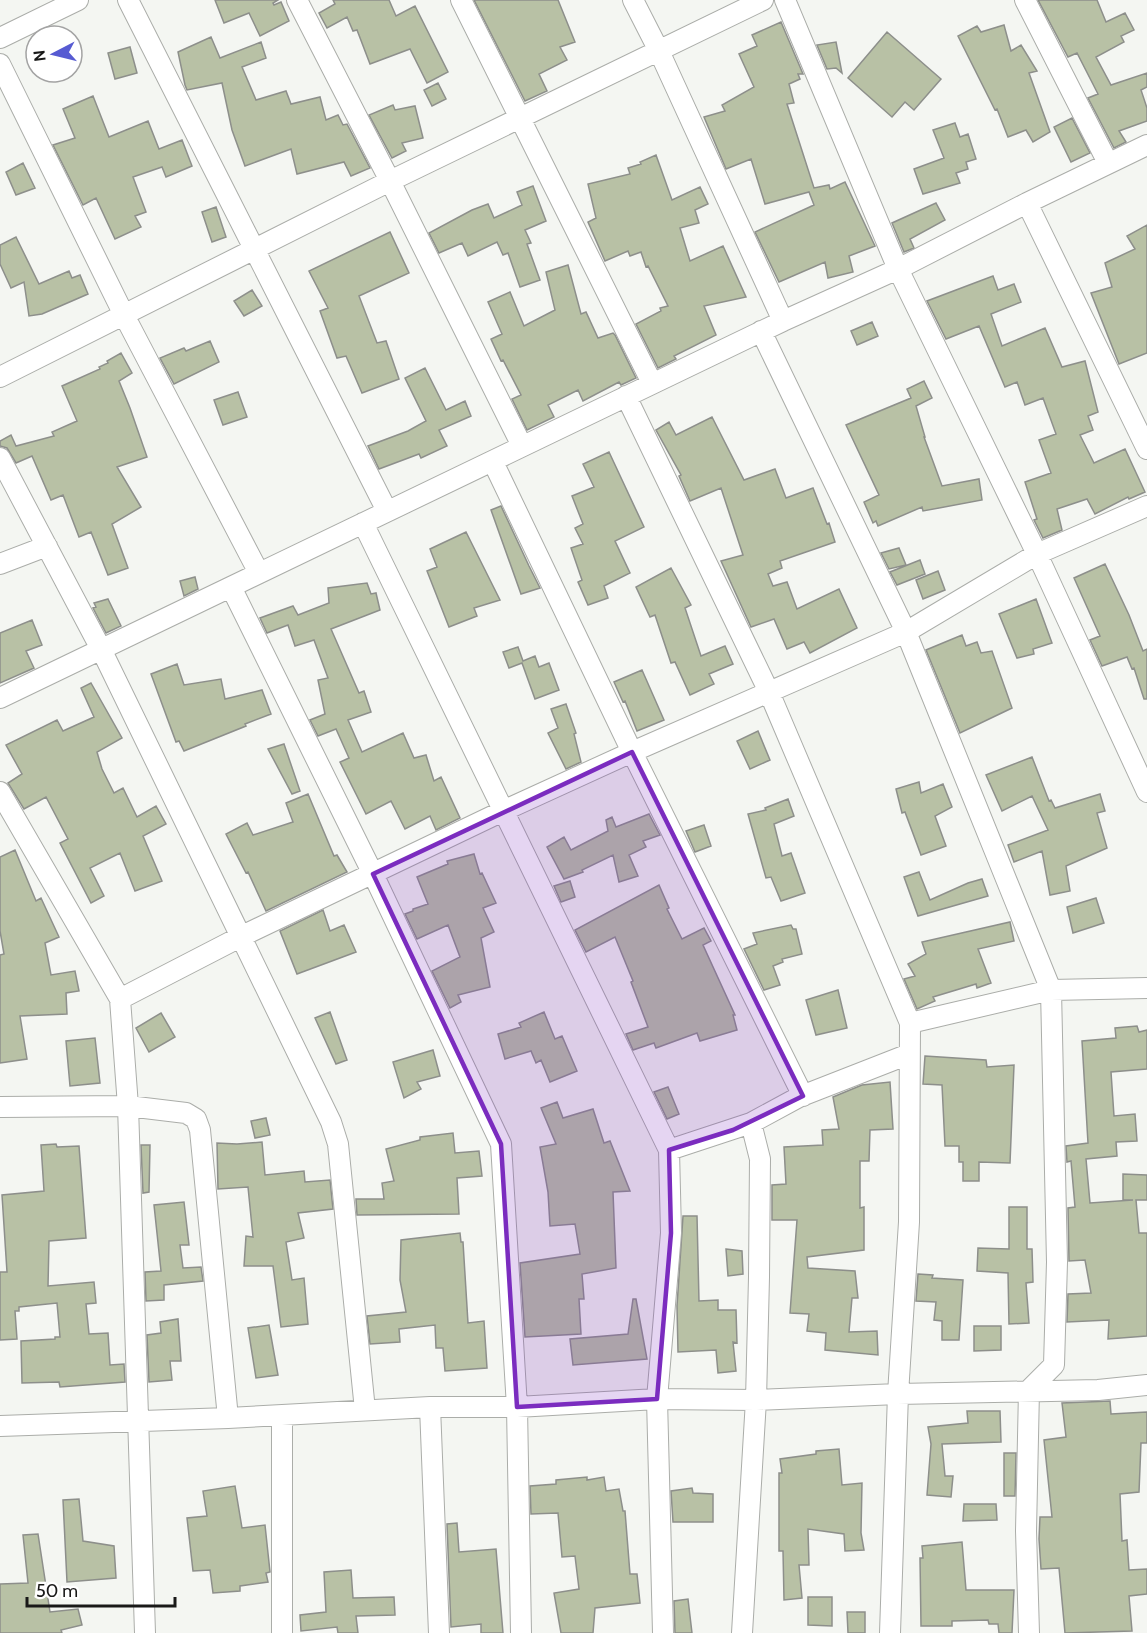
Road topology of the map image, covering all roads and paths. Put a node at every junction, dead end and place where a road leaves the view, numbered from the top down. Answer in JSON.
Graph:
{"nodes":[{"id":1,"x":78,"y":0,"type":"edge"},
{"id":2,"x":128,"y":0,"type":"edge"},
{"id":3,"x":297,"y":0,"type":"edge"},
{"id":4,"x":461,"y":0,"type":"edge"},
{"id":5,"x":633,"y":0,"type":"edge"},
{"id":6,"x":763,"y":0,"type":"edge"},
{"id":7,"x":784,"y":0,"type":"edge"},
{"id":8,"x":1025,"y":0,"type":"edge"},
{"id":9,"x":0,"y":38,"type":"edge"},
{"id":10,"x":659,"y":51,"type":"junction"},
{"id":11,"x":0,"y":64,"type":"edge"},
{"id":12,"x":519,"y":118,"type":"junction"},
{"id":13,"x":1147,"y":145,"type":"edge"},
{"id":14,"x":1108,"y":163,"type":"junction"},
{"id":15,"x":390,"y":181,"type":"junction"},
{"id":16,"x":1027,"y":203,"type":"junction"},
{"id":17,"x":254,"y":249,"type":"junction"},
{"id":18,"x":898,"y":269,"type":"junction"},
{"id":19,"x":124,"y":315,"type":"junction"},
{"id":20,"x":783,"y":321,"type":"junction"},
{"id":21,"x":761,"y":331,"type":"junction"},
{"id":22,"x":0,"y":377,"type":"edge"},
{"id":23,"x":652,"y":383,"type":"junction"},
{"id":24,"x":626,"y":396,"type":"junction"},
{"id":25,"x":522,"y":446,"type":"junction"},
{"id":26,"x":1147,"y":449,"type":"edge"},
{"id":27,"x":0,"y":458,"type":"edge"},
{"id":28,"x":493,"y":462,"type":"junction"},
{"id":29,"x":1147,"y":506,"type":"edge"},
{"id":30,"x":387,"y":511,"type":"junction"},
{"id":31,"x":363,"y":523,"type":"junction"},
{"id":32,"x":47,"y":546,"type":"junction"},
{"id":33,"x":1037,"y":554,"type":"junction"},
{"id":34,"x":0,"y":564,"type":"edge"},
{"id":35,"x":259,"y":573,"type":"junction"},
{"id":36,"x":231,"y":586,"type":"junction"},
{"id":37,"x":906,"y":632,"type":"junction"},
{"id":38,"x":101,"y":649,"type":"junction"},
{"id":39,"x":769,"y":692,"type":"junction"},
{"id":40,"x":0,"y":698,"type":"edge"},
{"id":41,"x":632,"y":752,"type":"junction"},
{"id":42,"x":0,"y":792,"type":"edge"},
{"id":43,"x":1147,"y":792,"type":"edge"},
{"id":44,"x":503,"y":811,"type":"junction"},
{"id":45,"x":373,"y":874,"type":"junction"},
{"id":46,"x":242,"y":936,"type":"junction"},
{"id":47,"x":1147,"y":988,"type":"edge"},
{"id":48,"x":1051,"y":990,"type":"junction"},
{"id":49,"x":120,"y":999,"type":"junction"},
{"id":50,"x":910,"y":1023,"type":"junction"},
{"id":51,"x":909,"y":1054,"type":"junction"},
{"id":52,"x":803,"y":1096,"type":"junction"},
{"id":53,"x":128,"y":1106,"type":"junction"},
{"id":54,"x":0,"y":1107,"type":"edge"},
{"id":55,"x":751,"y":1123,"type":"junction"},
{"id":56,"x":669,"y":1150,"type":"junction"},
{"id":57,"x":1147,"y":1385,"type":"edge"},
{"id":58,"x":1029,"y":1390,"type":"junction"},
{"id":59,"x":898,"y":1394,"type":"junction"},
{"id":60,"x":657,"y":1399,"type":"junction"},
{"id":61,"x":756,"y":1400,"type":"junction"},
{"id":62,"x":429,"y":1407,"type":"junction"},
{"id":63,"x":518,"y":1407,"type":"junction"},
{"id":64,"x":365,"y":1410,"type":"junction"},
{"id":65,"x":282,"y":1416,"type":"junction"},
{"id":66,"x":228,"y":1418,"type":"junction"},
{"id":67,"x":138,"y":1421,"type":"junction"},
{"id":68,"x":0,"y":1426,"type":"edge"},
{"id":69,"x":145,"y":1633,"type":"edge"},
{"id":70,"x":282,"y":1633,"type":"edge"},
{"id":71,"x":439,"y":1633,"type":"edge"},
{"id":72,"x":521,"y":1633,"type":"edge"},
{"id":73,"x":663,"y":1633,"type":"edge"},
{"id":74,"x":742,"y":1633,"type":"edge"},
{"id":75,"x":890,"y":1633,"type":"edge"},
{"id":76,"x":1029,"y":1633,"type":"edge"}],
"edges":[{"from":1,"to":9,"type":"street"},
{"from":2,"to":17,"type":"street"},
{"from":3,"to":15,"type":"street"},
{"from":4,"to":12,"type":"street"},
{"from":5,"to":10,"type":"street"},
{"from":6,"to":10,"type":"street"},
{"from":7,"to":18,"type":"street"},
{"from":8,"to":14,"type":"street"},
{"from":10,"to":12,"type":"street"},
{"from":10,"to":20,"type":"street"},
{"from":11,"to":19,"type":"street"},
{"from":12,"to":15,"type":"street"},
{"from":12,"to":23,"type":"street"},
{"from":13,"to":14,"type":"street"},
{"from":14,"to":16,"type":"street"},
{"from":15,"to":17,"type":"street"},
{"from":15,"to":25,"type":"street"},
{"from":16,"to":18,"type":"street"},
{"from":16,"to":26,"type":"street"},
{"from":17,"to":19,"type":"street"},
{"from":17,"to":30,"type":"street"},
{"from":18,"to":20,"type":"street"},
{"from":18,"to":33,"type":"street"},
{"from":19,"to":22,"type":"street"},
{"from":19,"to":35,"type":"street"},
{"from":20,"to":21,"type":"street"},
{"from":21,"to":23,"type":"street"},
{"from":21,"to":37,"type":"street"},
{"from":23,"to":24,"type":"street"},
{"from":24,"to":25,"type":"street"},
{"from":24,"to":39,"type":"street"},
{"from":25,"to":28,"type":"street"},
{"from":27,"to":32,"type":"street"},
{"from":28,"to":30,"type":"street"},
{"from":28,"to":41,"type":"street"},
{"from":29,"to":33,"type":"street"},
{"from":30,"to":31,"type":"street"},
{"from":31,"to":35,"type":"street"},
{"from":31,"to":44,"type":"street"},
{"from":32,"to":34,"type":"street"},
{"from":32,"to":38,"type":"street"},
{"from":33,"to":37,"type":"street"},
{"from":33,"to":43,"type":"street"},
{"from":35,"to":36,"type":"street"},
{"from":36,"to":38,"type":"street"},
{"from":36,"to":45,"type":"street"},
{"from":37,"to":39,"type":"street"},
{"from":37,"to":48,"type":"street"},
{"from":38,"to":40,"type":"street"},
{"from":38,"to":46,"type":"street"},
{"from":39,"to":41,"type":"street"},
{"from":39,"to":50,"type":"street"},
{"from":41,"to":44,"type":"street"},
{"from":41,"to":52,"type":"street"},
{"from":42,"to":49,"type":"street"},
{"from":44,"to":45,"type":"street"},
{"from":44,"to":56,"type":"street"},
{"from":45,"to":46,"type":"street"},
{"from":45,"to":63,"type":"street"},
{"from":46,"to":49,"type":"street"},
{"from":46,"to":64,"type":"street"},
{"from":47,"to":48,"type":"street"},
{"from":48,"to":50,"type":"street"},
{"from":48,"to":58,"type":"street"},
{"from":49,"to":53,"type":"street"},
{"from":50,"to":51,"type":"street"},
{"from":51,"to":52,"type":"street"},
{"from":51,"to":59,"type":"street"},
{"from":52,"to":55,"type":"street"},
{"from":53,"to":54,"type":"street"},
{"from":53,"to":66,"type":"street"},
{"from":53,"to":67,"type":"street"},
{"from":55,"to":56,"type":"street"},
{"from":55,"to":61,"type":"street"},
{"from":56,"to":60,"type":"street"},
{"from":57,"to":58,"type":"street"},
{"from":58,"to":59,"type":"street"},
{"from":58,"to":76,"type":"street"},
{"from":59,"to":61,"type":"street"},
{"from":59,"to":75,"type":"street"},
{"from":60,"to":61,"type":"street"},
{"from":60,"to":63,"type":"street"},
{"from":60,"to":73,"type":"street"},
{"from":61,"to":74,"type":"street"},
{"from":62,"to":63,"type":"street"},
{"from":62,"to":64,"type":"street"},
{"from":62,"to":71,"type":"street"},
{"from":63,"to":72,"type":"street"},
{"from":64,"to":65,"type":"street"},
{"from":65,"to":66,"type":"street"},
{"from":65,"to":70,"type":"street"},
{"from":66,"to":67,"type":"street"},
{"from":67,"to":68,"type":"street"},
{"from":67,"to":69,"type":"street"}]}
